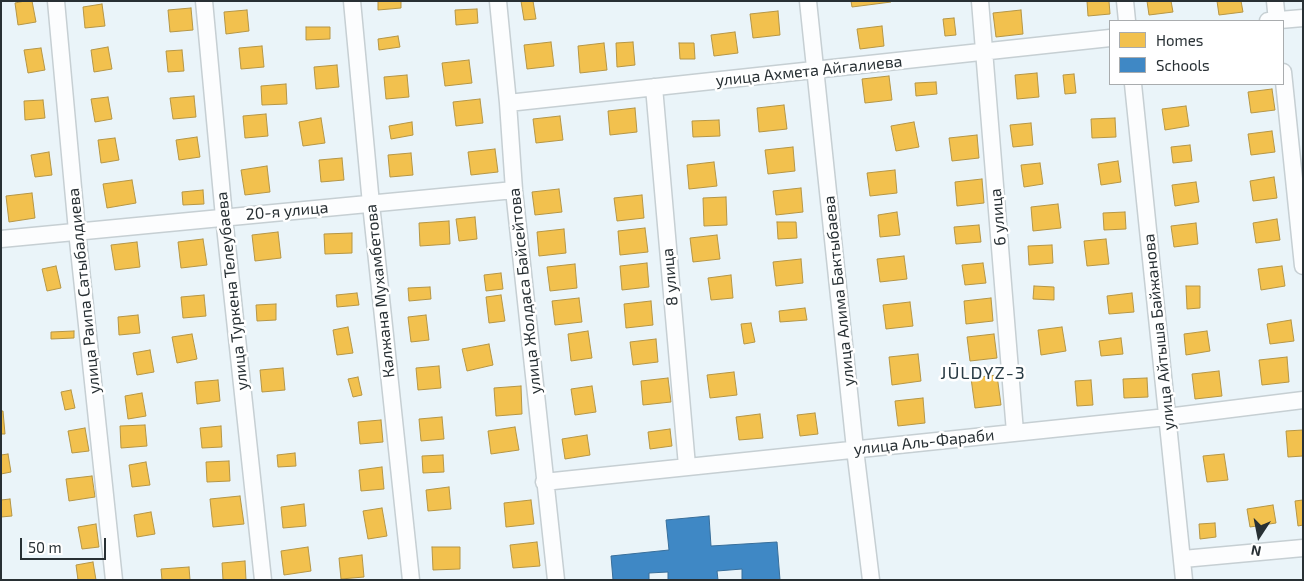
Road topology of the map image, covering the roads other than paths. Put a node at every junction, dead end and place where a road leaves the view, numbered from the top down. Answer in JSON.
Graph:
{"nodes":[{"id":1,"x":56,"y":1,"type":"edge"},
{"id":2,"x":204,"y":1,"type":"edge"},
{"id":3,"x":352,"y":1,"type":"edge"},
{"id":4,"x":498,"y":1,"type":"edge"},
{"id":5,"x":808,"y":1,"type":"edge"},
{"id":6,"x":980,"y":1,"type":"edge"},
{"id":7,"x":1124,"y":1,"type":"edge"},
{"id":8,"x":1275,"y":1,"type":"edge"},
{"id":9,"x":1303,"y":18,"type":"edge"},
{"id":10,"x":1127,"y":20,"type":"edge"},
{"id":11,"x":1274,"y":20,"type":"edge"},
{"id":12,"x":1284,"y":20,"type":"edge"},
{"id":13,"x":1109,"y":38,"type":"edge"},
{"id":14,"x":985,"y":52,"type":"junction"},
{"id":15,"x":815,"y":70,"type":"junction"},
{"id":16,"x":1284,"y":82,"type":"edge"},
{"id":17,"x":1133,"y":85,"type":"edge"},
{"id":18,"x":654,"y":88,"type":"junction"},
{"id":19,"x":508,"y":103,"type":"junction"},
{"id":20,"x":514,"y":190,"type":"junction"},
{"id":21,"x":371,"y":204,"type":"junction"},
{"id":22,"x":224,"y":217,"type":"junction"},
{"id":23,"x":77,"y":231,"type":"junction"},
{"id":24,"x":1,"y":239,"type":"edge"},
{"id":25,"x":1303,"y":266,"type":"edge"},
{"id":26,"x":1303,"y":400,"type":"edge"},
{"id":27,"x":1168,"y":417,"type":"junction"},
{"id":28,"x":1015,"y":432,"type":"junction"},
{"id":29,"x":855,"y":449,"type":"junction"},
{"id":30,"x":687,"y":466,"type":"junction"},
{"id":31,"x":544,"y":482,"type":"junction"},
{"id":32,"x":1303,"y":548,"type":"edge"},
{"id":33,"x":1183,"y":559,"type":"junction"},
{"id":34,"x":114,"y":580,"type":"edge"},
{"id":35,"x":263,"y":580,"type":"edge"},
{"id":36,"x":411,"y":580,"type":"edge"},
{"id":37,"x":556,"y":580,"type":"edge"},
{"id":38,"x":871,"y":580,"type":"edge"},
{"id":39,"x":1184,"y":580,"type":"edge"}],
"edges":[{"from":1,"to":23,"type":"street","name":"улица Раипа Сатыбалдиева"},
{"from":2,"to":22,"type":"street","name":"улица Туркена Телеубаева"},
{"from":3,"to":21,"type":"street","name":"Калжана Мухамбетова"},
{"from":4,"to":19,"type":"street","name":"улица Жолдаса Байсейтова"},
{"from":5,"to":15,"type":"street","name":"улица Алима Бактыбаева"},
{"from":6,"to":14,"type":"street","name":"6 улица"},
{"from":7,"to":10,"type":"street"},
{"from":8,"to":11,"type":"street"},
{"from":9,"to":12,"type":"street"},
{"from":13,"to":14,"type":"street","name":"улица Ахмета Айгалиева"},
{"from":14,"to":15,"type":"street","name":"улица Ахмета Айгалиева"},
{"from":14,"to":28,"type":"street","name":"6 улица"},
{"from":15,"to":18,"type":"street","name":"улица Ахмета Айгалиева"},
{"from":15,"to":29,"type":"street","name":"улица Алима Бактыбаева"},
{"from":16,"to":25,"type":"street"},
{"from":17,"to":27,"type":"street","name":"улица Айтыша Байжанова"},
{"from":18,"to":19,"type":"street","name":"улица Ахмета Айгалиева"},
{"from":18,"to":30,"type":"street","name":"8 улица"},
{"from":19,"to":20,"type":"street","name":"улица Жолдаса Байсейтова"},
{"from":20,"to":21,"type":"street","name":"20-я улица"},
{"from":20,"to":31,"type":"street","name":"улица Жолдаса Байсейтова"},
{"from":21,"to":22,"type":"street","name":"20-я улица"},
{"from":21,"to":36,"type":"street","name":"Калжана Мухамбетова"},
{"from":22,"to":23,"type":"street","name":"20-я улица"},
{"from":22,"to":35,"type":"street","name":"улица Туркена Телеубаева"},
{"from":23,"to":24,"type":"street","name":"20-я улица"},
{"from":23,"to":34,"type":"street","name":"улица Раипа Сатыбалдиева"},
{"from":26,"to":27,"type":"street","name":"улица Аль-Фараби"},
{"from":27,"to":28,"type":"street","name":"улица Аль-Фараби"},
{"from":27,"to":33,"type":"street","name":"улица Айтыша Байжанова"},
{"from":28,"to":29,"type":"street","name":"улица Аль-Фараби"},
{"from":29,"to":30,"type":"street","name":"улица Аль-Фараби"},
{"from":29,"to":38,"type":"street","name":"улица Алима Бактыбаева"},
{"from":30,"to":31,"type":"street","name":"улица Аль-Фараби"},
{"from":31,"to":37,"type":"street","name":"улица Жолдаса Байсейтова"},
{"from":32,"to":33,"type":"street"},
{"from":33,"to":39,"type":"street","name":"улица Айтыша Байжанова"}]}
